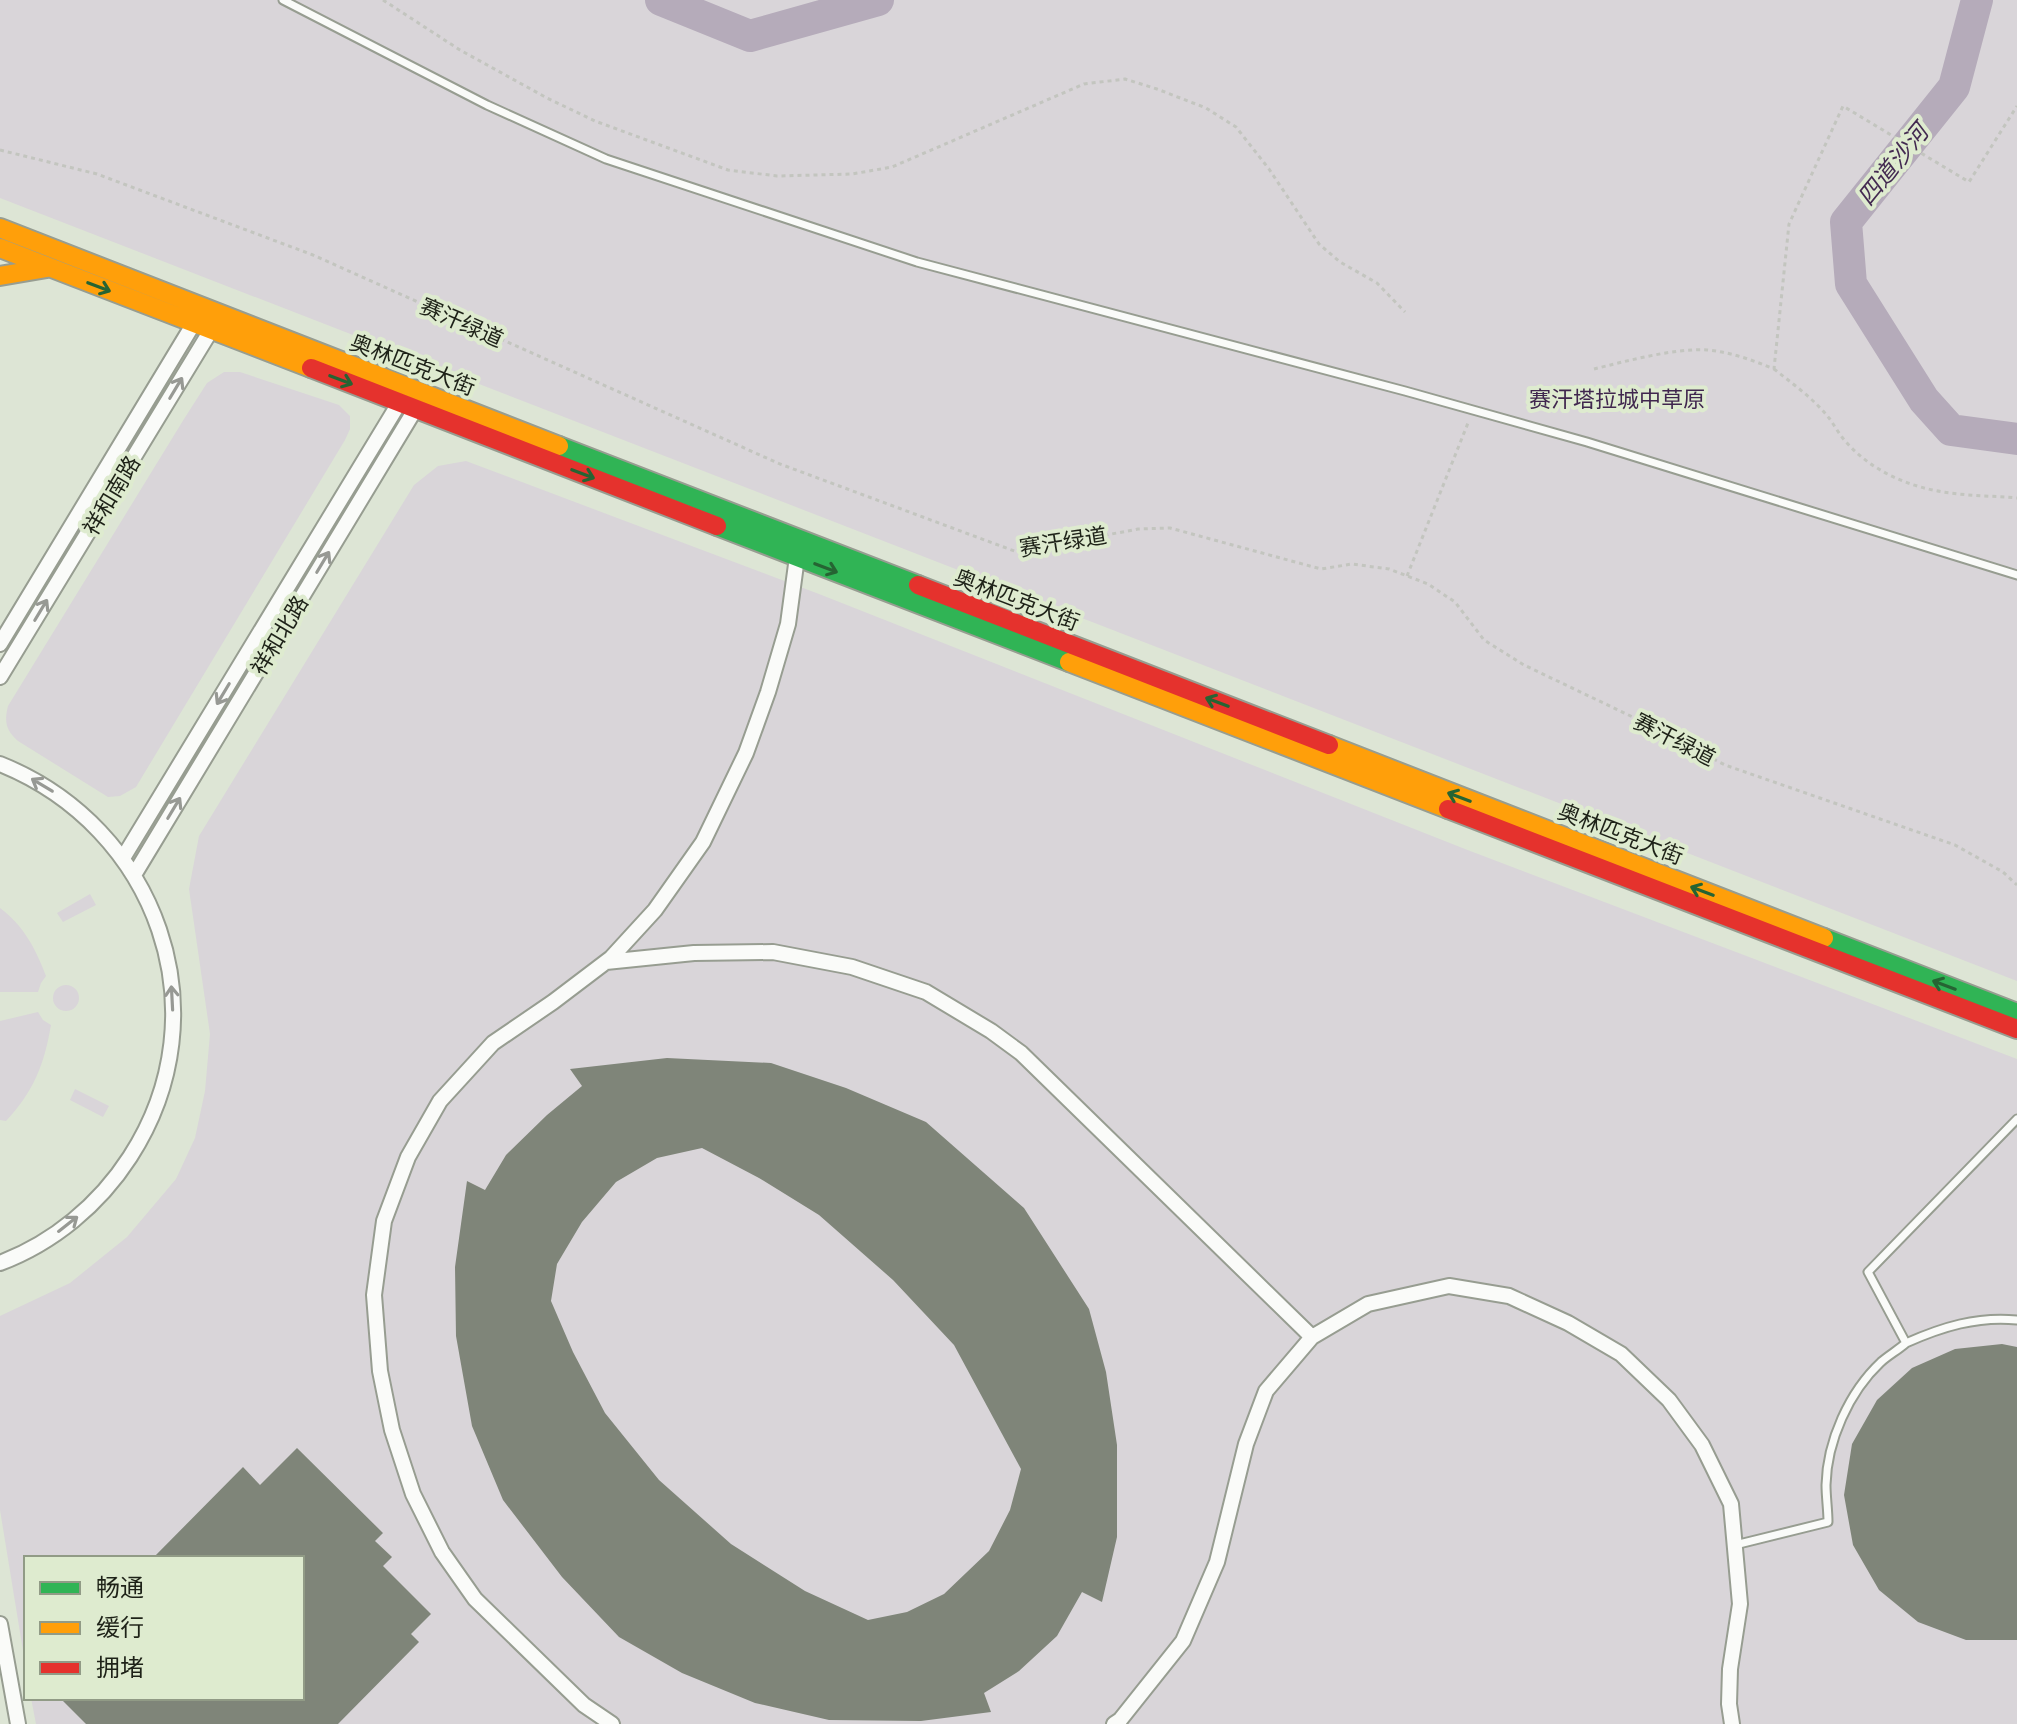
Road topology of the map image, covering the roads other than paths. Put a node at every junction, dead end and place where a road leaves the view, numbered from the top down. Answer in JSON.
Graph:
{"nodes":[{"id":1,"x":283,"y":0,"type":"edge"},
{"id":2,"x":0,"y":228,"type":"edge"},
{"id":3,"x":51,"y":248,"type":"junction"},
{"id":4,"x":5,"y":252,"type":"edge"},
{"id":5,"x":84,"y":260,"type":"junction"},
{"id":6,"x":50,"y":268,"type":"junction"},
{"id":7,"x":0,"y":276,"type":"edge"},
{"id":8,"x":207,"y":319,"type":"junction"},
{"id":9,"x":412,"y":399,"type":"junction"},
{"id":10,"x":797,"y":557,"type":"junction"},
{"id":11,"x":2017,"y":575,"type":"edge"},
{"id":12,"x":0,"y":644,"type":"edge"},
{"id":13,"x":0,"y":677,"type":"edge"},
{"id":14,"x":0,"y":764,"type":"edge"},
{"id":15,"x":123,"y":858,"type":"junction"},
{"id":16,"x":134,"y":875,"type":"junction"},
{"id":17,"x":606,"y":962,"type":"junction"},
{"id":18,"x":2017,"y":1013,"type":"edge"},
{"id":19,"x":2017,"y":1029,"type":"edge"},
{"id":20,"x":2017,"y":1119,"type":"edge"},
{"id":21,"x":0,"y":1263,"type":"edge"},
{"id":22,"x":2017,"y":1320,"type":"edge"},
{"id":23,"x":1312,"y":1337,"type":"junction"},
{"id":24,"x":1906,"y":1343,"type":"junction"},
{"id":25,"x":1734,"y":1545,"type":"junction"},
{"id":26,"x":0,"y":1624,"type":"edge"},
{"id":27,"x":18,"y":1724,"type":"edge"},
{"id":28,"x":612,"y":1724,"type":"edge"},
{"id":29,"x":1114,"y":1724,"type":"edge"},
{"id":30,"x":1732,"y":1724,"type":"edge"}],
"edges":[{"from":1,"to":11,"type":"lane"},
{"from":2,"to":3,"type":"main road","name":"奥林匹克大街"},
{"from":3,"to":4,"type":"main road"},
{"from":3,"to":5,"type":"main road","name":"奥林匹克大街"},
{"from":4,"to":6,"type":"main road","name":"奥林匹克大街"},
{"from":5,"to":6,"type":"main road"},
{"from":5,"to":8,"type":"main road","name":"奥林匹克大街"},
{"from":6,"to":7,"type":"main road"},
{"from":6,"to":8,"type":"main road","name":"奥林匹克大街","one_way":true},
{"from":8,"to":9,"type":"main road","name":"奥林匹克大街"},
{"from":8,"to":12,"type":"street","name":"祥和南路"},
{"from":13,"to":8,"type":"street","name":"祥和南路","one_way":true},
{"from":9,"to":10,"type":"main road","name":"奥林匹克大街","one_way":true},
{"from":9,"to":15,"type":"street","name":"祥和北路","one_way":true},
{"from":16,"to":9,"type":"street","name":"祥和北路","one_way":true},
{"from":18,"to":9,"type":"main road","name":"奥林匹克大街","one_way":true},
{"from":10,"to":17,"type":"street"},
{"from":10,"to":19,"type":"main road","name":"奥林匹克大街","one_way":true},
{"from":15,"to":14,"type":"street","one_way":true},
{"from":15,"to":16,"type":"street"},
{"from":21,"to":16,"type":"street","one_way":true},
{"from":17,"to":23,"type":"street"},
{"from":17,"to":28,"type":"street"},
{"from":20,"to":24,"type":"lane"},
{"from":22,"to":24,"type":"lane"},
{"from":23,"to":25,"type":"street"},
{"from":23,"to":29,"type":"street"},
{"from":24,"to":25,"type":"lane"},
{"from":25,"to":30,"type":"street"},
{"from":26,"to":27,"type":"street"}]}
